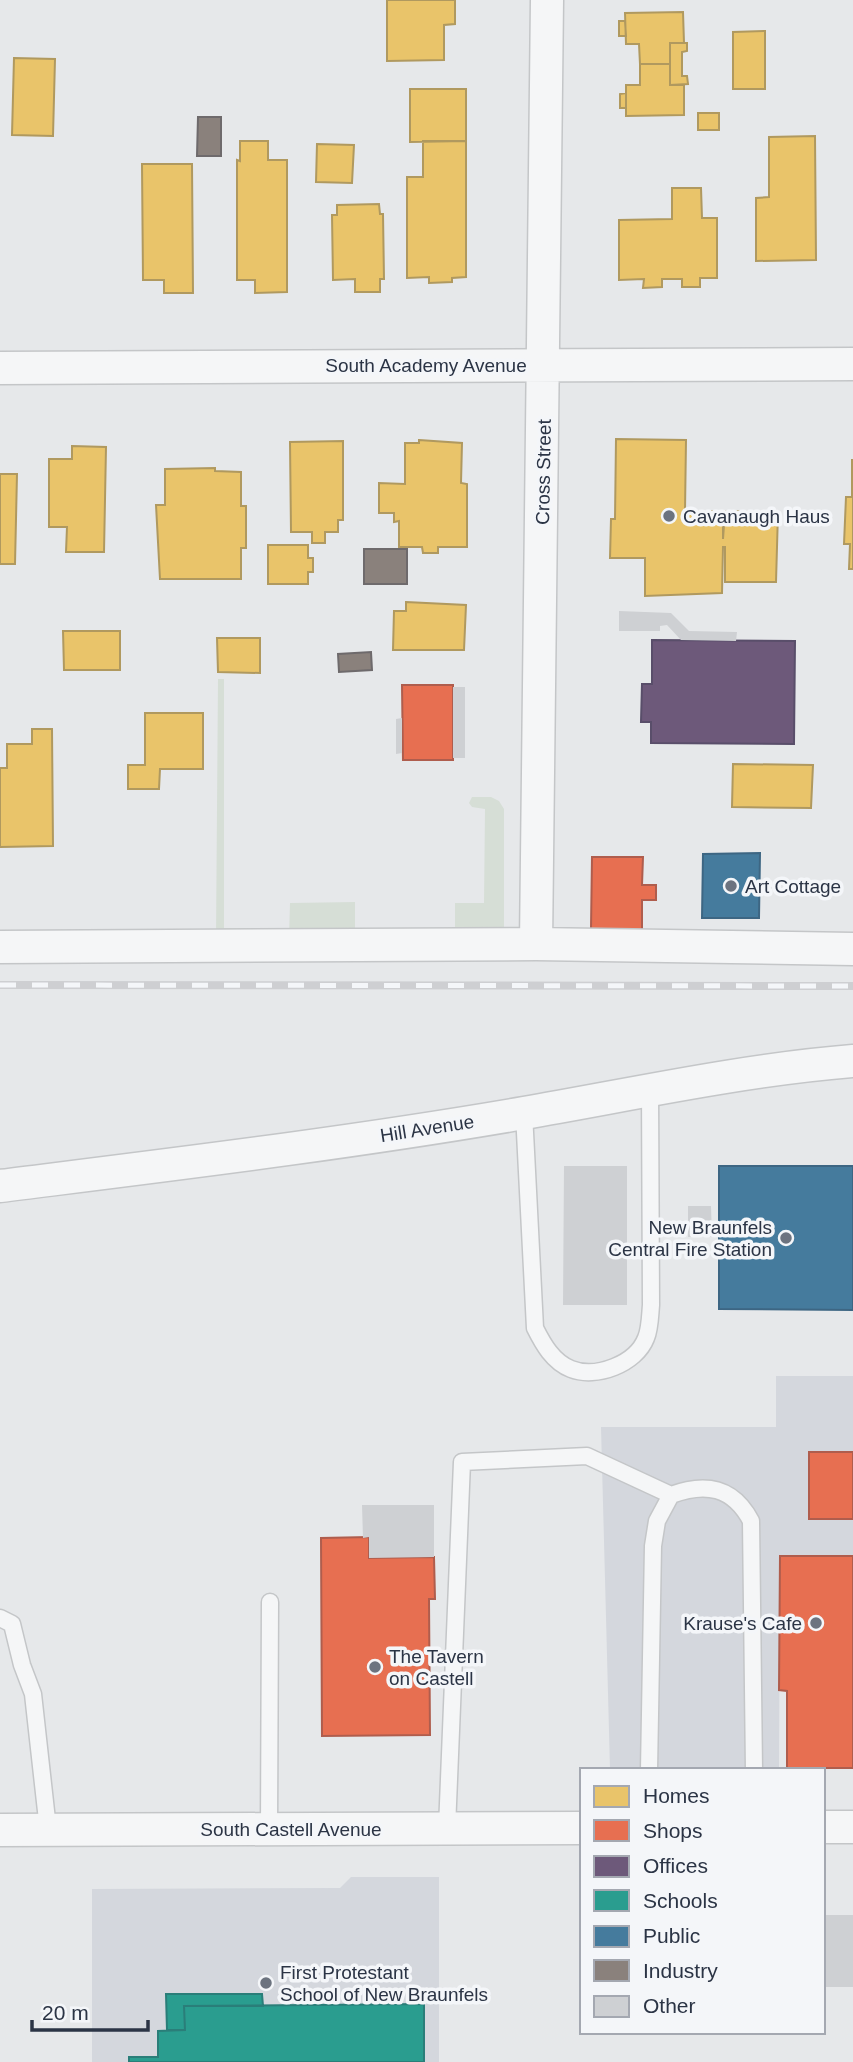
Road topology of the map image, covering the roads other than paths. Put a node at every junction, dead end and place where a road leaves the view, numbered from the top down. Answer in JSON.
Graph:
{"nodes":[{"id":1,"x":547,"y":0,"type":"edge"},
{"id":2,"x":853,"y":364,"type":"edge"},
{"id":3,"x":544,"y":365,"type":"junction"},
{"id":4,"x":0,"y":368,"type":"edge"},
{"id":5,"x":536,"y":944,"type":"junction"},
{"id":6,"x":0,"y":947,"type":"edge"},
{"id":7,"x":853,"y":949,"type":"edge"},
{"id":8,"x":853,"y":1061,"type":"edge"},
{"id":9,"x":650,"y":1089,"type":"junction"},
{"id":10,"x":524,"y":1113,"type":"junction"},
{"id":11,"x":0,"y":1186,"type":"edge"},
{"id":12,"x":671,"y":1494,"type":"junction"},
{"id":13,"x":270,"y":1602,"type":"dead end"},
{"id":14,"x":0,"y":1618,"type":"edge"},
{"id":15,"x":649,"y":1768,"type":"edge"},
{"id":16,"x":754,"y":1768,"type":"edge"},
{"id":17,"x":853,"y":1827,"type":"edge"},
{"id":18,"x":447,"y":1828,"type":"junction"},
{"id":19,"x":580,"y":1828,"type":"edge"},
{"id":20,"x":825,"y":1828,"type":"edge"},
{"id":21,"x":0,"y":1829,"type":"edge"},
{"id":22,"x":48,"y":1829,"type":"junction"},
{"id":23,"x":269,"y":1829,"type":"junction"}],
"edges":[{"from":1,"to":3,"type":"street","name":"Cross Street"},
{"from":2,"to":3,"type":"street","name":"South Academy Avenue"},
{"from":3,"to":4,"type":"street","name":"South Academy Avenue"},
{"from":3,"to":5,"type":"street","name":"Cross Street"},
{"from":5,"to":6,"type":"street"},
{"from":5,"to":7,"type":"street"},
{"from":8,"to":9,"type":"street","name":"Hill Avenue"},
{"from":9,"to":10,"type":"street","name":"Hill Avenue"},
{"from":9,"to":10,"type":"lane"},
{"from":10,"to":11,"type":"street","name":"Hill Avenue"},
{"from":12,"to":15,"type":"lane"},
{"from":12,"to":16,"type":"lane"},
{"from":12,"to":18,"type":"lane"},
{"from":13,"to":23,"type":"lane"},
{"from":14,"to":22,"type":"lane"},
{"from":17,"to":20,"type":"street"},
{"from":18,"to":19,"type":"street","name":"South Castell Avenue"},
{"from":18,"to":23,"type":"street","name":"South Castell Avenue"},
{"from":21,"to":22,"type":"street","name":"South Castell Avenue"},
{"from":22,"to":23,"type":"street","name":"South Castell Avenue"}]}
